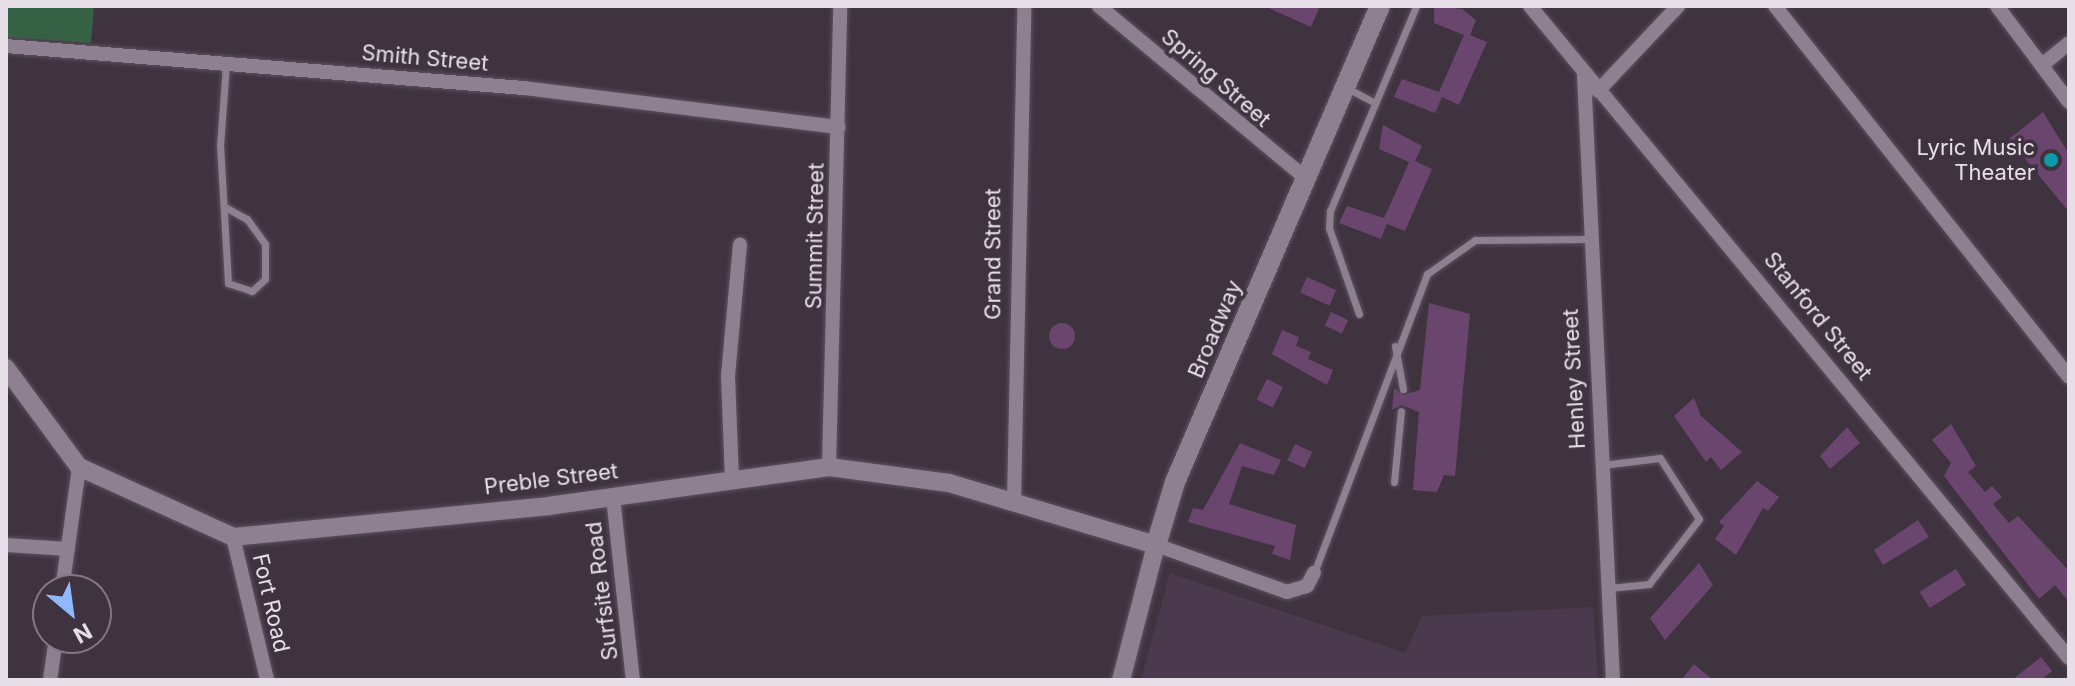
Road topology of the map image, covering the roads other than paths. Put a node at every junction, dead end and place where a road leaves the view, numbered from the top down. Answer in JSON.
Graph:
{"nodes":[{"id":1,"x":840,"y":6,"type":"edge"},
{"id":2,"x":1024,"y":6,"type":"edge"},
{"id":3,"x":1099,"y":6,"type":"edge"},
{"id":4,"x":1380,"y":6,"type":"edge"},
{"id":5,"x":1416,"y":6,"type":"edge"},
{"id":6,"x":1530,"y":6,"type":"edge"},
{"id":7,"x":1678,"y":6,"type":"edge"},
{"id":8,"x":1775,"y":6,"type":"edge"},
{"id":9,"x":1997,"y":6,"type":"edge"},
{"id":10,"x":2069,"y":43,"type":"edge"},
{"id":11,"x":6,"y":46,"type":"edge"},
{"id":12,"x":226,"y":62,"type":"junction"},
{"id":13,"x":2042,"y":65,"type":"junction"},
{"id":14,"x":1584,"y":75,"type":"junction"},
{"id":15,"x":1347,"y":88,"type":"junction"},
{"id":16,"x":1598,"y":91,"type":"junction"},
{"id":17,"x":2069,"y":102,"type":"edge"},
{"id":18,"x":1375,"y":103,"type":"junction"},
{"id":19,"x":839,"y":127,"type":"junction"},
{"id":20,"x":1307,"y":179,"type":"junction"},
{"id":21,"x":225,"y":207,"type":"junction"},
{"id":22,"x":1591,"y":239,"type":"junction"},
{"id":23,"x":740,"y":245,"type":"dead end"},
{"id":24,"x":1359,"y":314,"type":"dead end"},
{"id":25,"x":1395,"y":346,"type":"junction"},
{"id":26,"x":6,"y":368,"type":"edge"},
{"id":27,"x":2069,"y":377,"type":"edge"},
{"id":28,"x":1403,"y":389,"type":"dead end"},
{"id":29,"x":1401,"y":411,"type":"dead end"},
{"id":30,"x":1600,"y":465,"type":"junction"},
{"id":31,"x":79,"y":467,"type":"junction"},
{"id":32,"x":829,"y":467,"type":"junction"},
{"id":33,"x":732,"y":480,"type":"junction"},
{"id":34,"x":1394,"y":482,"type":"dead end"},
{"id":35,"x":613,"y":497,"type":"junction"},
{"id":36,"x":1014,"y":502,"type":"junction"},
{"id":37,"x":233,"y":537,"type":"junction"},
{"id":38,"x":6,"y":545,"type":"edge"},
{"id":39,"x":1156,"y":545,"type":"junction"},
{"id":40,"x":68,"y":549,"type":"junction"},
{"id":41,"x":1314,"y":573,"type":"joint"},
{"id":42,"x":64,"y":574,"type":"edge"},
{"id":43,"x":1609,"y":588,"type":"junction"},
{"id":44,"x":54,"y":654,"type":"edge"},
{"id":45,"x":2069,"y":658,"type":"edge"},
{"id":46,"x":50,"y":680,"type":"edge"},
{"id":47,"x":267,"y":680,"type":"edge"},
{"id":48,"x":633,"y":680,"type":"edge"},
{"id":49,"x":1121,"y":680,"type":"edge"},
{"id":50,"x":1613,"y":680,"type":"edge"}],
"edges":[{"from":1,"to":19,"type":"street","name":"Summit Street"},
{"from":2,"to":36,"type":"street","name":"Grand Street"},
{"from":3,"to":20,"type":"street","name":"Spring Street"},
{"from":4,"to":15,"type":"main road","name":"Broadway"},
{"from":5,"to":18,"type":"lane"},
{"from":6,"to":14,"type":"street","name":"Stanford Street"},
{"from":7,"to":16,"type":"street"},
{"from":8,"to":27,"type":"street"},
{"from":9,"to":13,"type":"street"},
{"from":10,"to":13,"type":"street"},
{"from":11,"to":12,"type":"street","name":"Smith Street"},
{"from":12,"to":19,"type":"street","name":"Smith Street"},
{"from":12,"to":21,"type":"lane"},
{"from":13,"to":17,"type":"street"},
{"from":14,"to":16,"type":"street","name":"Stanford Street"},
{"from":14,"to":22,"type":"street","name":"Henley Street"},
{"from":15,"to":18,"type":"lane"},
{"from":15,"to":20,"type":"main road","name":"Broadway"},
{"from":16,"to":45,"type":"street","name":"Stanford Street"},
{"from":18,"to":24,"type":"lane"},
{"from":19,"to":32,"type":"street","name":"Summit Street"},
{"from":20,"to":39,"type":"main road","name":"Broadway"},
{"from":21,"to":21,"type":"lane"},
{"from":22,"to":25,"type":"lane"},
{"from":22,"to":30,"type":"street","name":"Henley Street"},
{"from":23,"to":33,"type":"street"},
{"from":25,"to":28,"type":"lane"},
{"from":25,"to":41,"type":"lane"},
{"from":26,"to":31,"type":"street"},
{"from":29,"to":34,"type":"lane"},
{"from":30,"to":43,"type":"street","name":"Henley Street"},
{"from":30,"to":43,"type":"lane"},
{"from":31,"to":37,"type":"street"},
{"from":31,"to":40,"type":"street"},
{"from":32,"to":33,"type":"street","name":"Preble Street"},
{"from":32,"to":36,"type":"street","name":"Preble Street"},
{"from":33,"to":35,"type":"street","name":"Preble Street"},
{"from":35,"to":37,"type":"street","name":"Preble Street"},
{"from":35,"to":48,"type":"street","name":"Surfsite Road"},
{"from":36,"to":39,"type":"street","name":"Preble Street"},
{"from":37,"to":47,"type":"street","name":"Fort Road"},
{"from":38,"to":40,"type":"street"},
{"from":39,"to":41,"type":"street"},
{"from":39,"to":49,"type":"street","name":"Broadway"},
{"from":40,"to":42,"type":"street"},
{"from":43,"to":50,"type":"street","name":"Henley Street"},
{"from":44,"to":46,"type":"street"}]}
